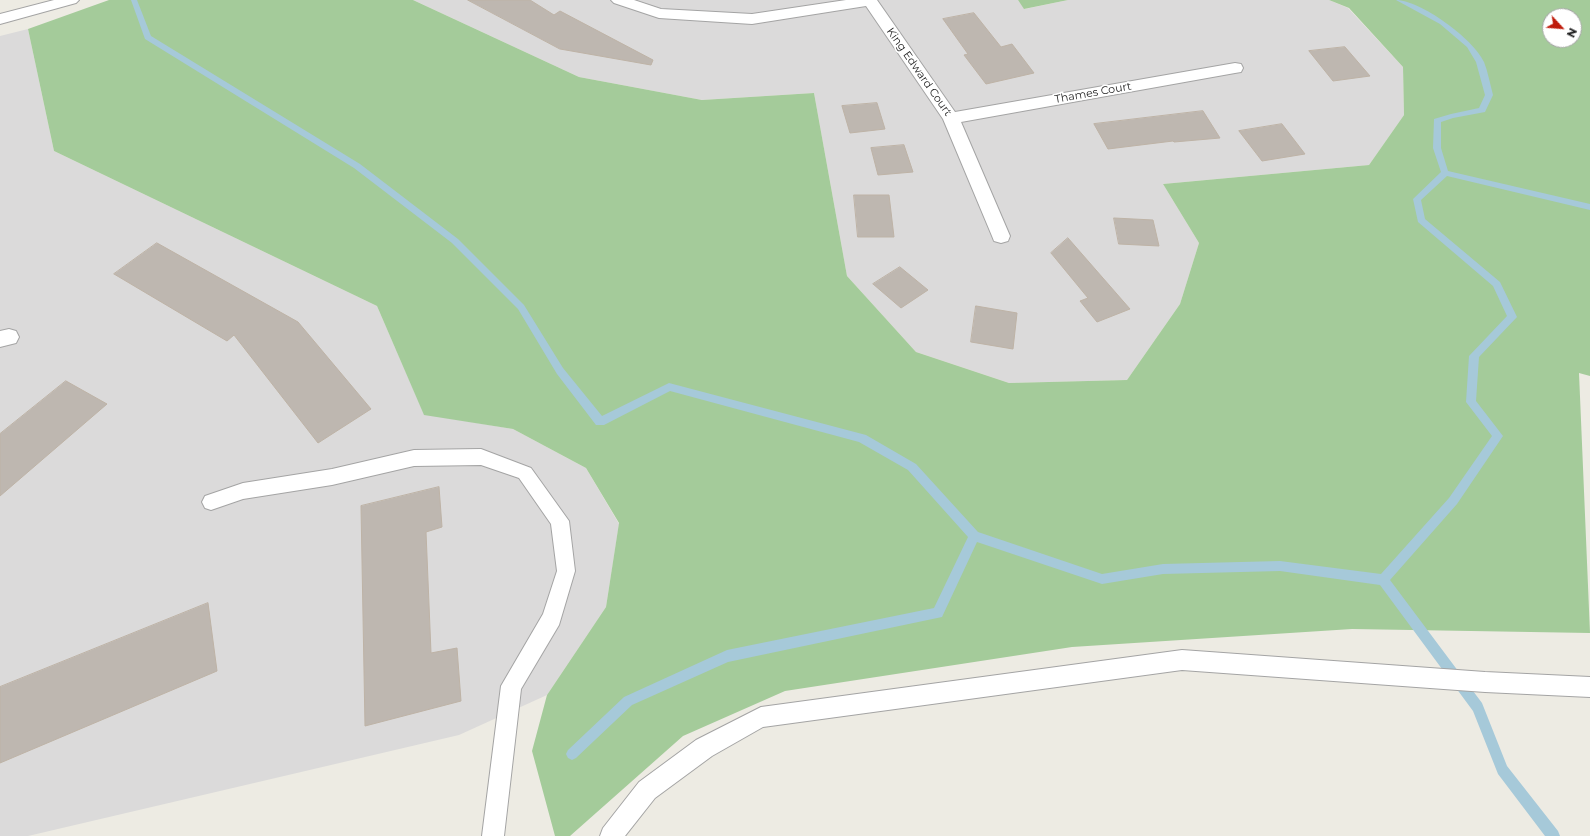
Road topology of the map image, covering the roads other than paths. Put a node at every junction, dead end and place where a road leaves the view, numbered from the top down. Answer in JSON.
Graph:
{"nodes":[{"id":1,"x":71,"y":0,"type":"edge"},
{"id":2,"x":619,"y":0,"type":"edge"},
{"id":3,"x":869,"y":0,"type":"edge"},
{"id":4,"x":0,"y":19,"type":"edge"},
{"id":5,"x":1235,"y":68,"type":"dead end"},
{"id":6,"x":951,"y":118,"type":"junction"},
{"id":7,"x":1001,"y":236,"type":"dead end"},
{"id":8,"x":211,"y":502,"type":"dead end"},
{"id":9,"x":1590,"y":687,"type":"edge"},
{"id":10,"x":493,"y":836,"type":"edge"},
{"id":11,"x":611,"y":836,"type":"edge"}],
"edges":[{"from":1,"to":4,"type":"street"},
{"from":2,"to":3,"type":"street"},
{"from":3,"to":6,"type":"street","name":"King Edward Court"},
{"from":5,"to":6,"type":"street","name":"Thames Court"},
{"from":6,"to":7,"type":"street","name":"King Edward Court"},
{"from":8,"to":10,"type":"lane"},
{"from":9,"to":11,"type":"lane"}]}
